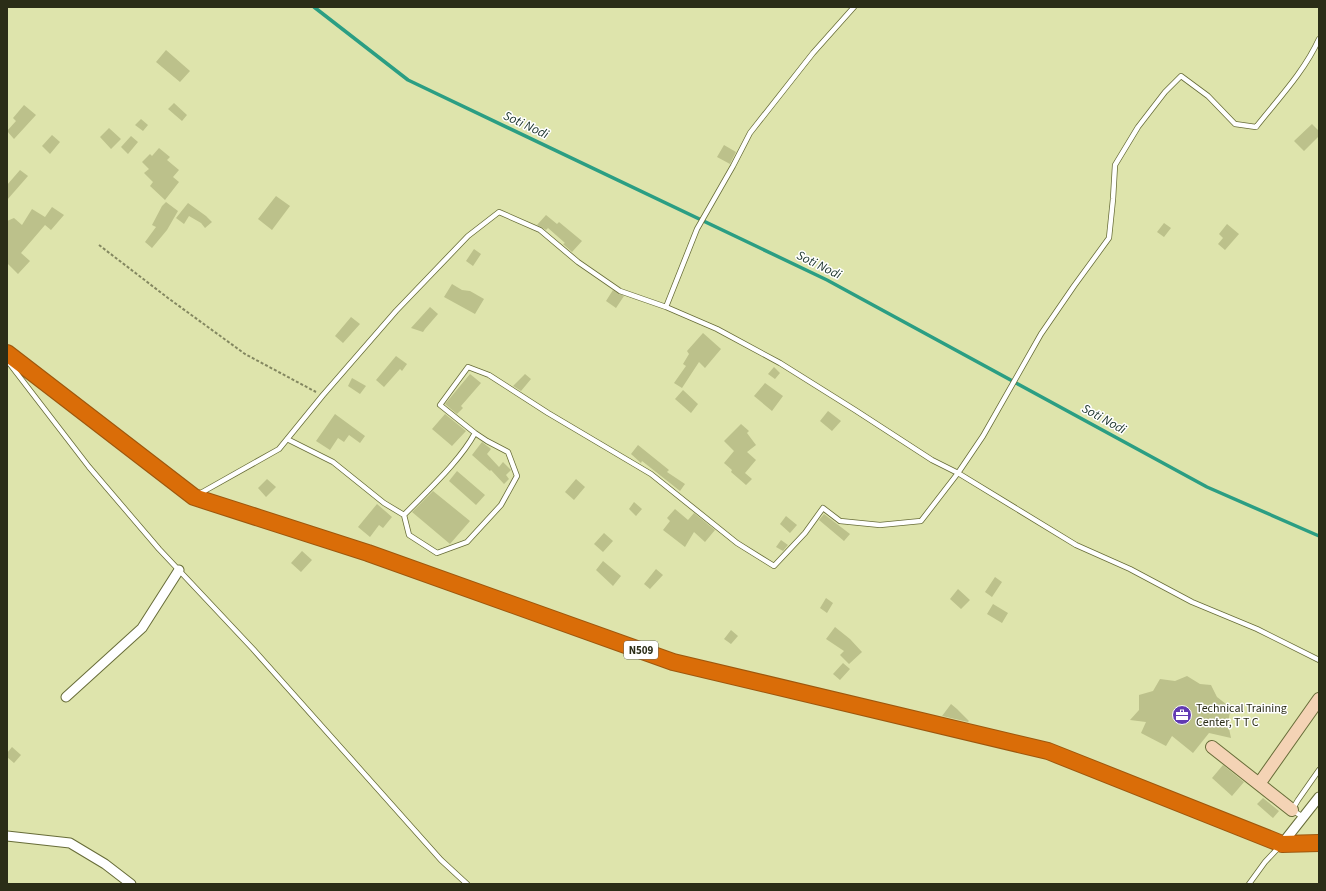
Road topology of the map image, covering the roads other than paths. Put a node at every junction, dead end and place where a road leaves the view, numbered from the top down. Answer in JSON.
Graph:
{"nodes":[{"id":1,"x":854,"y":7,"type":"edge"},
{"id":2,"x":1319,"y":39,"type":"edge"},
{"id":3,"x":666,"y":307,"type":"junction"},
{"id":4,"x":7,"y":353,"type":"edge"},
{"id":5,"x":7,"y":360,"type":"edge"},
{"id":6,"x":475,"y":433,"type":"junction"},
{"id":7,"x":286,"y":439,"type":"junction"},
{"id":8,"x":958,"y":473,"type":"junction"},
{"id":9,"x":194,"y":497,"type":"junction"},
{"id":10,"x":404,"y":515,"type":"junction"},
{"id":11,"x":179,"y":570,"type":"junction"},
{"id":12,"x":1319,"y":660,"type":"edge"},
{"id":13,"x":66,"y":697,"type":"dead end"},
{"id":14,"x":1319,"y":699,"type":"edge"},
{"id":15,"x":1212,"y":747,"type":"dead end"},
{"id":16,"x":1319,"y":770,"type":"edge"},
{"id":17,"x":1259,"y":784,"type":"junction"},
{"id":18,"x":1319,"y":797,"type":"edge"},
{"id":19,"x":1292,"y":810,"type":"junction"},
{"id":20,"x":1303,"y":817,"type":"junction"},
{"id":21,"x":7,"y":836,"type":"edge"},
{"id":22,"x":1319,"y":843,"type":"edge"},
{"id":23,"x":1282,"y":844,"type":"junction"},
{"id":24,"x":131,"y":884,"type":"edge"},
{"id":25,"x":467,"y":884,"type":"edge"},
{"id":26,"x":1249,"y":884,"type":"edge"}],
"edges":[{"from":1,"to":3,"type":"lane"},
{"from":2,"to":8,"type":"lane"},
{"from":3,"to":7,"type":"lane"},
{"from":3,"to":8,"type":"lane"},
{"from":4,"to":9,"type":"highway","number":"N509"},
{"from":5,"to":11,"type":"lane"},
{"from":6,"to":8,"type":"lane"},
{"from":6,"to":10,"type":"lane"},
{"from":6,"to":10,"type":"lane"},
{"from":7,"to":9,"type":"lane"},
{"from":7,"to":10,"type":"lane"},
{"from":8,"to":12,"type":"lane"},
{"from":9,"to":23,"type":"highway","number":"N509"},
{"from":11,"to":13,"type":"street"},
{"from":11,"to":25,"type":"lane"},
{"from":14,"to":17,"type":"street"},
{"from":15,"to":17,"type":"street"},
{"from":16,"to":19,"type":"lane"},
{"from":17,"to":19,"type":"street"},
{"from":18,"to":20,"type":"street"},
{"from":19,"to":20,"type":"lane"},
{"from":20,"to":23,"type":"street"},
{"from":21,"to":24,"type":"street"},
{"from":22,"to":23,"type":"highway","number":"N509"},
{"from":23,"to":26,"type":"lane"}]}
